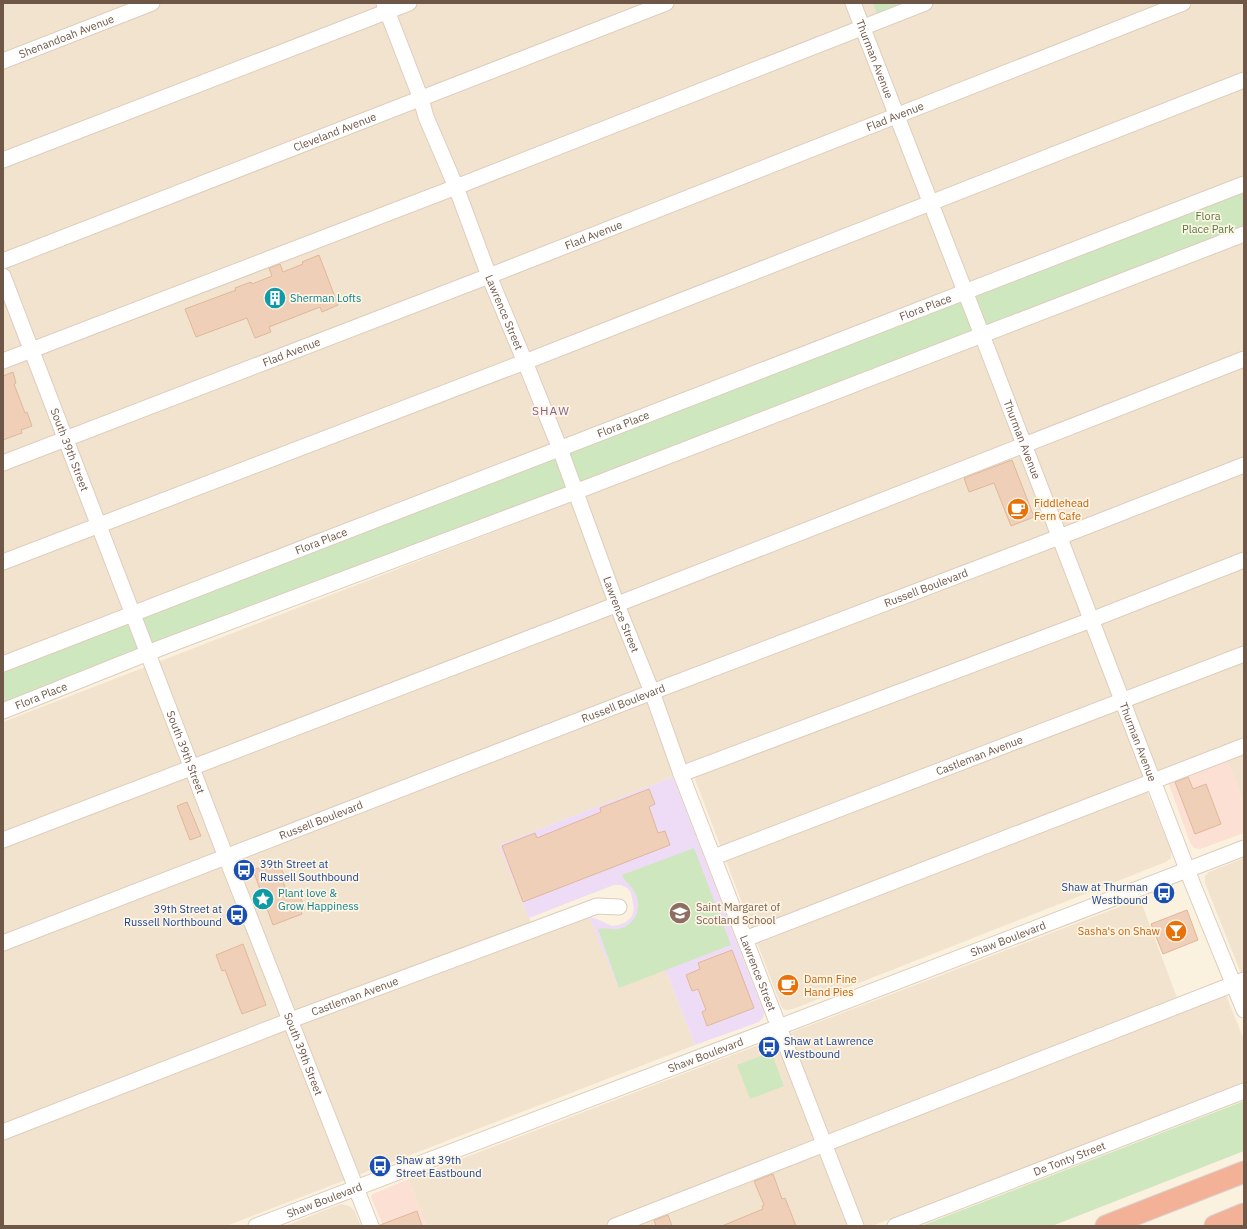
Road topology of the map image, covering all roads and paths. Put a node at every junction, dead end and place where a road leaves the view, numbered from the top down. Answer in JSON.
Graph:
{"nodes":[{"id":1,"x":152,"y":3,"type":"edge"},
{"id":2,"x":409,"y":3,"type":"edge"},
{"id":3,"x":666,"y":3,"type":"edge"},
{"id":4,"x":853,"y":3,"type":"edge"},
{"id":5,"x":925,"y":3,"type":"edge"},
{"id":6,"x":1183,"y":3,"type":"edge"},
{"id":7,"x":386,"y":7,"type":"edge"},
{"id":8,"x":862,"y":27,"type":"junction"},
{"id":9,"x":3,"y":61,"type":"edge"},
{"id":10,"x":1244,"y":80,"type":"edge"},
{"id":11,"x":421,"y":98,"type":"junction"},
{"id":12,"x":897,"y":117,"type":"junction"},
{"id":13,"x":3,"y":160,"type":"edge"},
{"id":14,"x":1244,"y":184,"type":"edge"},
{"id":15,"x":456,"y":187,"type":"junction"},
{"id":16,"x":930,"y":204,"type":"junction"},
{"id":17,"x":1244,"y":234,"type":"edge"},
{"id":18,"x":3,"y":261,"type":"edge"},
{"id":19,"x":3,"y":276,"type":"edge"},
{"id":20,"x":489,"y":276,"type":"junction"},
{"id":21,"x":965,"y":291,"type":"junction"},
{"id":22,"x":982,"y":335,"type":"junction"},
{"id":23,"x":32,"y":350,"type":"junction"},
{"id":24,"x":1244,"y":360,"type":"edge"},
{"id":25,"x":3,"y":362,"type":"edge"},
{"id":26,"x":525,"y":362,"type":"junction"},
{"id":27,"x":66,"y":439,"type":"junction"},
{"id":28,"x":1024,"y":446,"type":"junction"},
{"id":29,"x":560,"y":450,"type":"junction"},
{"id":30,"x":3,"y":463,"type":"edge"},
{"id":31,"x":1244,"y":465,"type":"edge"},
{"id":32,"x":575,"y":492,"type":"junction"},
{"id":33,"x":99,"y":526,"type":"junction"},
{"id":34,"x":1059,"y":538,"type":"junction"},
{"id":35,"x":1244,"y":560,"type":"edge"},
{"id":36,"x":3,"y":562,"type":"edge"},
{"id":37,"x":617,"y":604,"type":"junction"},
{"id":38,"x":133,"y":614,"type":"junction"},
{"id":39,"x":1091,"y":620,"type":"junction"},
{"id":40,"x":148,"y":653,"type":"junction"},
{"id":41,"x":1244,"y":654,"type":"edge"},
{"id":42,"x":3,"y":664,"type":"edge"},
{"id":43,"x":652,"y":692,"type":"junction"},
{"id":44,"x":1122,"y":701,"type":"junction"},
{"id":45,"x":3,"y":711,"type":"edge"},
{"id":46,"x":1244,"y":746,"type":"edge"},
{"id":47,"x":192,"y":768,"type":"junction"},
{"id":48,"x":681,"y":774,"type":"junction"},
{"id":49,"x":1153,"y":781,"type":"junction"},
{"id":50,"x":3,"y":840,"type":"edge"},
{"id":51,"x":1244,"y":848,"type":"edge"},
{"id":52,"x":226,"y":857,"type":"junction"},
{"id":53,"x":714,"y":857,"type":"junction"},
{"id":54,"x":1187,"y":870,"type":"junction"},
{"id":55,"x":619,"y":907,"type":"dead end"},
{"id":56,"x":745,"y":939,"type":"junction"},
{"id":57,"x":3,"y":943,"type":"edge"},
{"id":58,"x":1239,"y":982,"type":"edge"},
{"id":59,"x":1244,"y":1010,"type":"edge"},
{"id":60,"x":291,"y":1020,"type":"junction"},
{"id":61,"x":779,"y":1027,"type":"junction"},
{"id":62,"x":1244,"y":1091,"type":"edge"},
{"id":63,"x":3,"y":1132,"type":"edge"},
{"id":64,"x":824,"y":1145,"type":"junction"},
{"id":65,"x":1244,"y":1172,"type":"edge"},
{"id":66,"x":356,"y":1187,"type":"junction"},
{"id":67,"x":1244,"y":1214,"type":"edge"},
{"id":68,"x":256,"y":1226,"type":"edge"},
{"id":69,"x":371,"y":1226,"type":"edge"},
{"id":70,"x":615,"y":1226,"type":"edge"},
{"id":71,"x":856,"y":1226,"type":"edge"},
{"id":72,"x":895,"y":1226,"type":"edge"},
{"id":73,"x":1106,"y":1226,"type":"edge"},
{"id":74,"x":1215,"y":1226,"type":"edge"}],
"edges":[{"from":1,"to":9,"type":"street","name":"Shenandoah Avenue"},
{"from":2,"to":7,"type":"street"},
{"from":3,"to":11,"type":"street","name":"Cleveland Avenue"},
{"from":4,"to":8,"type":"street","name":"Thurman Avenue"},
{"from":5,"to":8,"type":"street"},
{"from":6,"to":12,"type":"street","name":"Flad Avenue"},
{"from":7,"to":11,"type":"street","name":"Lawrence Street"},
{"from":7,"to":13,"type":"street"},
{"from":8,"to":12,"type":"street","name":"Thurman Avenue"},
{"from":8,"to":15,"type":"street"},
{"from":10,"to":16,"type":"street"},
{"from":11,"to":15,"type":"street","name":"Lawrence Street"},
{"from":11,"to":18,"type":"street","name":"Cleveland Avenue"},
{"from":12,"to":16,"type":"street","name":"Thurman Avenue"},
{"from":12,"to":20,"type":"street","name":"Flad Avenue"},
{"from":14,"to":21,"type":"street","name":"Flora Place"},
{"from":15,"to":20,"type":"street","name":"Lawrence Street"},
{"from":15,"to":23,"type":"street"},
{"from":16,"to":21,"type":"street","name":"Thurman Avenue"},
{"from":16,"to":26,"type":"street"},
{"from":17,"to":22,"type":"street","name":"Flora Place"},
{"from":19,"to":23,"type":"street","name":"South 39th Street"},
{"from":20,"to":26,"type":"street","name":"Lawrence Street"},
{"from":20,"to":27,"type":"street","name":"Flad Avenue"},
{"from":21,"to":22,"type":"street","name":"Thurman Avenue"},
{"from":21,"to":29,"type":"street","name":"Flora Place"},
{"from":22,"to":28,"type":"street","name":"Thurman Avenue"},
{"from":22,"to":32,"type":"street","name":"Flora Place"},
{"from":23,"to":25,"type":"street"},
{"from":23,"to":27,"type":"street","name":"South 39th Street"},
{"from":24,"to":28,"type":"street"},
{"from":26,"to":29,"type":"street","name":"Lawrence Street"},
{"from":26,"to":33,"type":"street"},
{"from":27,"to":30,"type":"street","name":"Flad Avenue"},
{"from":27,"to":33,"type":"street","name":"South 39th Street"},
{"from":28,"to":34,"type":"street","name":"Thurman Avenue"},
{"from":28,"to":37,"type":"street"},
{"from":29,"to":32,"type":"street","name":"Lawrence Street"},
{"from":29,"to":38,"type":"street","name":"Flora Place"},
{"from":31,"to":34,"type":"street","name":"Russell Boulevard"},
{"from":32,"to":37,"type":"street","name":"Lawrence Street"},
{"from":32,"to":40,"type":"street","name":"Flora Place"},
{"from":33,"to":36,"type":"street"},
{"from":33,"to":38,"type":"street","name":"South 39th Street"},
{"from":34,"to":39,"type":"street","name":"Thurman Avenue"},
{"from":34,"to":43,"type":"street","name":"Russell Boulevard"},
{"from":35,"to":39,"type":"street"},
{"from":37,"to":43,"type":"street","name":"Lawrence Street"},
{"from":37,"to":47,"type":"street"},
{"from":38,"to":40,"type":"street","name":"South 39th Street"},
{"from":38,"to":42,"type":"street","name":"Flora Place"},
{"from":39,"to":44,"type":"street","name":"Thurman Avenue"},
{"from":39,"to":48,"type":"street"},
{"from":40,"to":45,"type":"street","name":"Flora Place"},
{"from":40,"to":47,"type":"street","name":"South 39th Street"},
{"from":41,"to":44,"type":"street","name":"Castleman Avenue"},
{"from":43,"to":48,"type":"street","name":"Lawrence Street"},
{"from":43,"to":52,"type":"street","name":"Russell Boulevard"},
{"from":44,"to":49,"type":"street","name":"Thurman Avenue"},
{"from":44,"to":53,"type":"street","name":"Castleman Avenue"},
{"from":46,"to":49,"type":"street"},
{"from":47,"to":50,"type":"street"},
{"from":47,"to":52,"type":"street","name":"South 39th Street"},
{"from":48,"to":53,"type":"street","name":"Lawrence Street"},
{"from":49,"to":54,"type":"street","name":"Thurman Avenue"},
{"from":49,"to":56,"type":"street"},
{"from":51,"to":54,"type":"street","name":"Shaw Boulevard"},
{"from":52,"to":57,"type":"street","name":"Russell Boulevard"},
{"from":52,"to":60,"type":"street","name":"South 39th Street"},
{"from":53,"to":56,"type":"street","name":"Lawrence Street"},
{"from":54,"to":58,"type":"street","name":"Thurman Avenue"},
{"from":54,"to":61,"type":"street","name":"Shaw Boulevard"},
{"from":55,"to":60,"type":"street","name":"Castleman Avenue"},
{"from":56,"to":61,"type":"street","name":"Lawrence Street"},
{"from":58,"to":59,"type":"street","name":"Thurman Avenue"},
{"from":58,"to":64,"type":"street"},
{"from":60,"to":63,"type":"street","name":"Castleman Avenue"},
{"from":60,"to":66,"type":"street","name":"South 39th Street"},
{"from":61,"to":64,"type":"street","name":"Lawrence Street"},
{"from":61,"to":66,"type":"street","name":"Shaw Boulevard"},
{"from":62,"to":72,"type":"street","name":"De Tonty Street"},
{"from":64,"to":70,"type":"street"},
{"from":64,"to":71,"type":"street","name":"Lawrence Street"},
{"from":65,"to":73,"type":"highway"},
{"from":66,"to":68,"type":"street","name":"Shaw Boulevard"},
{"from":66,"to":69,"type":"street","name":"South 39th Street"},
{"from":67,"to":74,"type":"highway"}]}
